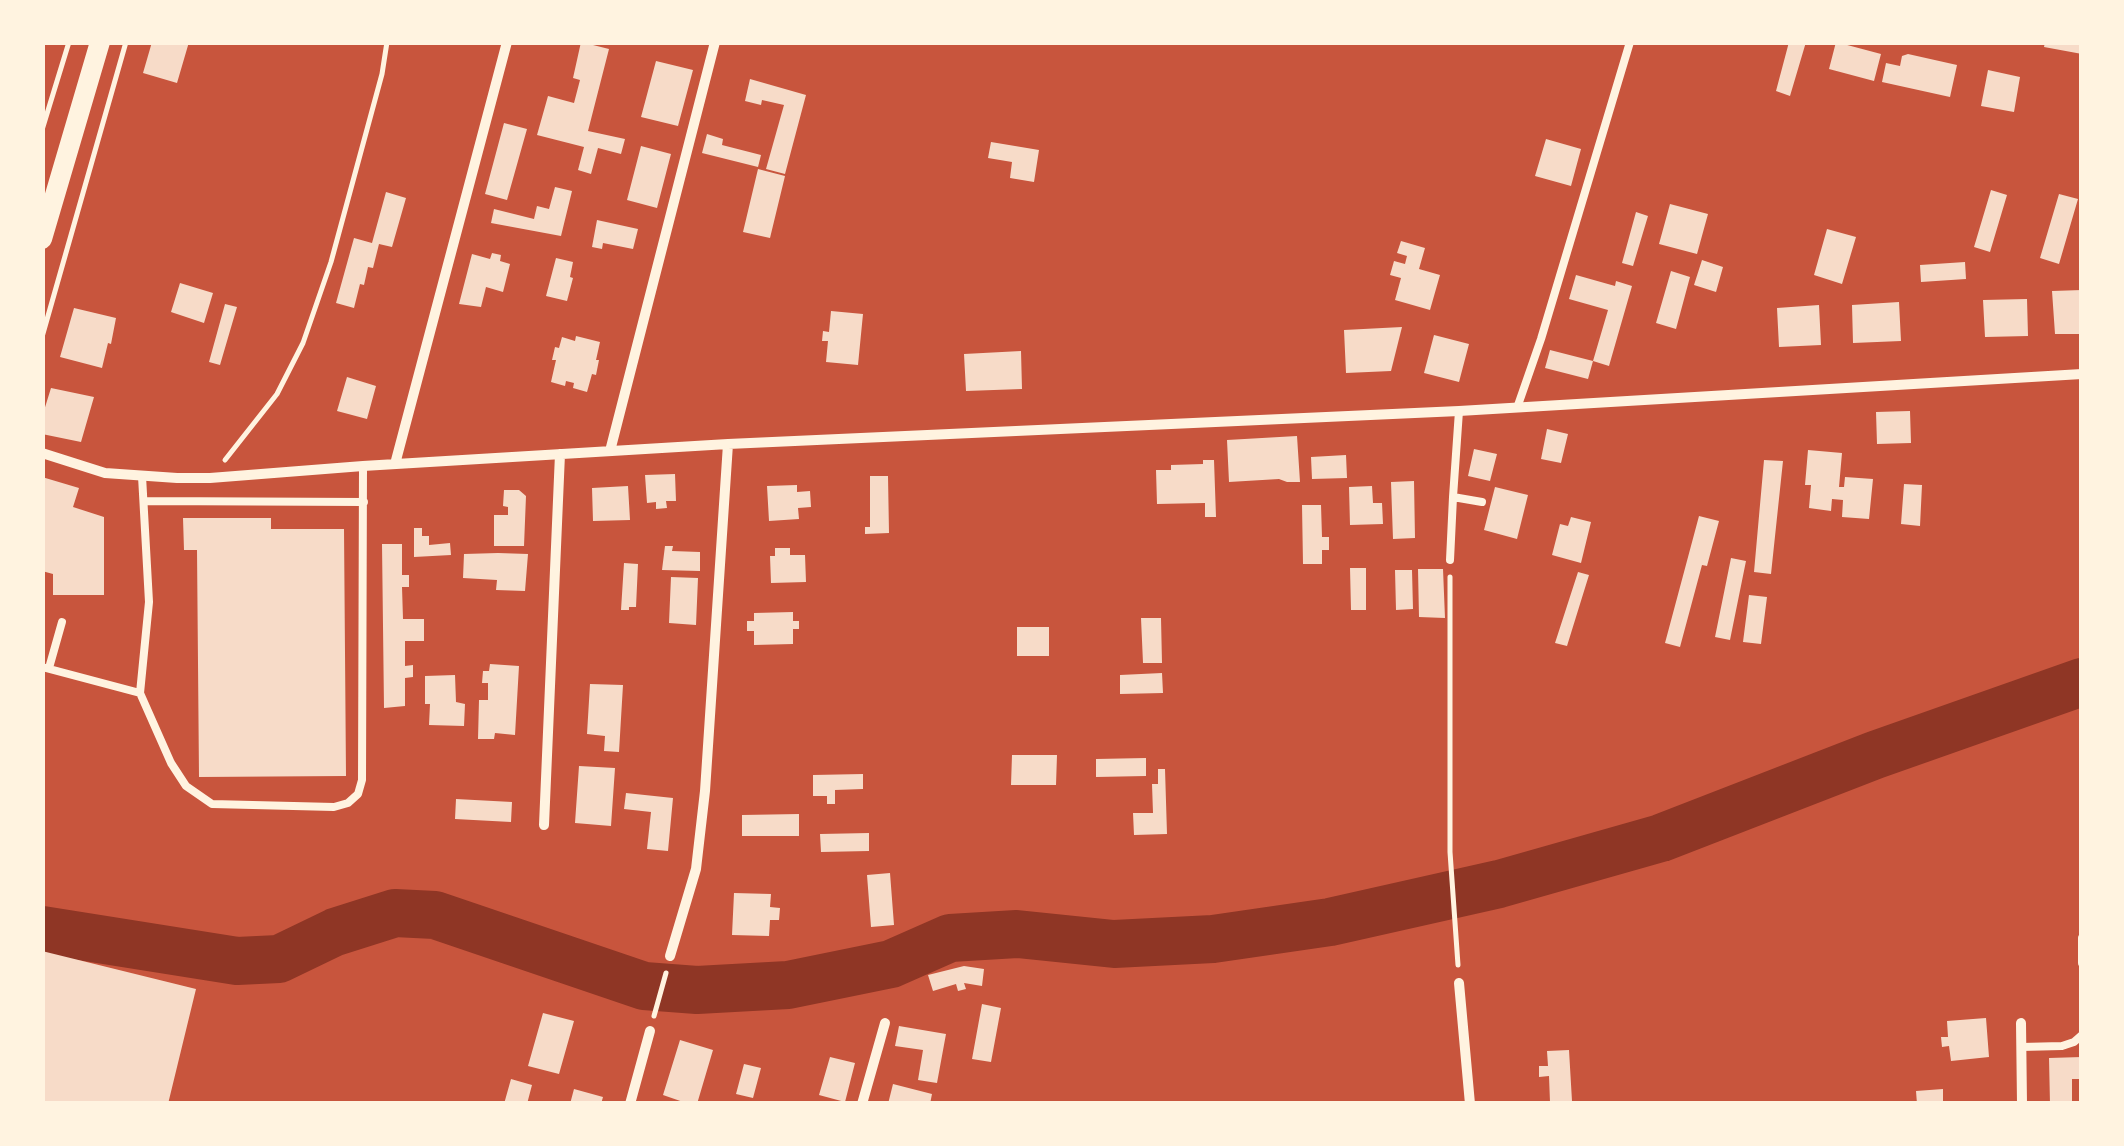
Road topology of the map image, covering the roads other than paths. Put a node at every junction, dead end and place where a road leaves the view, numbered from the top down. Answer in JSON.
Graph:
{"nodes":[{"id":1,"x":100,"y":42,"type":"edge"},
{"id":2,"x":507,"y":42,"type":"edge"},
{"id":3,"x":714,"y":42,"type":"edge"},
{"id":4,"x":1630,"y":42,"type":"edge"},
{"id":5,"x":42,"y":239,"type":"edge"},
{"id":6,"x":2082,"y":374,"type":"edge"},
{"id":7,"x":1517,"y":408,"type":"junction"},
{"id":8,"x":1460,"y":411,"type":"junction"},
{"id":9,"x":728,"y":444,"type":"junction"},
{"id":10,"x":610,"y":451,"type":"junction"},
{"id":11,"x":42,"y":454,"type":"edge"},
{"id":12,"x":560,"y":454,"type":"junction"},
{"id":13,"x":394,"y":464,"type":"junction"},
{"id":14,"x":363,"y":466,"type":"junction"},
{"id":15,"x":142,"y":476,"type":"junction"},
{"id":16,"x":1453,"y":497,"type":"junction"},
{"id":17,"x":144,"y":502,"type":"junction"},
{"id":18,"x":364,"y":502,"type":"junction"},
{"id":19,"x":1482,"y":502,"type":"dead end"},
{"id":20,"x":1450,"y":560,"type":"road end"},
{"id":21,"x":62,"y":622,"type":"dead end"},
{"id":22,"x":46,"y":668,"type":"edge"},
{"id":23,"x":140,"y":693,"type":"junction"},
{"id":24,"x":544,"y":825,"type":"dead end"},
{"id":25,"x":2082,"y":938,"type":"edge"},
{"id":26,"x":670,"y":956,"type":"road end"},
{"id":27,"x":2082,"y":963,"type":"edge"},
{"id":28,"x":1460,"y":984,"type":"road end"},
{"id":29,"x":886,"y":1023,"type":"dead end"},
{"id":30,"x":2021,"y":1023,"type":"dead end"},
{"id":31,"x":650,"y":1032,"type":"road end"},
{"id":32,"x":2082,"y":1035,"type":"edge"},
{"id":33,"x":2021,"y":1047,"type":"junction"},
{"id":34,"x":630,"y":1104,"type":"edge"},
{"id":35,"x":862,"y":1104,"type":"edge"},
{"id":36,"x":1470,"y":1104,"type":"edge"},
{"id":37,"x":2022,"y":1104,"type":"edge"}],
"edges":[{"from":1,"to":5,"type":"main road"},
{"from":2,"to":13,"type":"street"},
{"from":3,"to":10,"type":"street"},
{"from":4,"to":7,"type":"lane"},
{"from":6,"to":7,"type":"street"},
{"from":7,"to":8,"type":"street"},
{"from":8,"to":9,"type":"street"},
{"from":8,"to":16,"type":"lane"},
{"from":9,"to":10,"type":"street"},
{"from":9,"to":26,"type":"street"},
{"from":10,"to":12,"type":"street"},
{"from":11,"to":15,"type":"street"},
{"from":12,"to":13,"type":"street"},
{"from":12,"to":24,"type":"street"},
{"from":13,"to":14,"type":"street"},
{"from":14,"to":15,"type":"street"},
{"from":14,"to":18,"type":"lane"},
{"from":15,"to":17,"type":"lane"},
{"from":16,"to":19,"type":"lane"},
{"from":16,"to":20,"type":"lane"},
{"from":17,"to":18,"type":"lane"},
{"from":17,"to":23,"type":"lane"},
{"from":18,"to":23,"type":"lane"},
{"from":21,"to":22,"type":"lane"},
{"from":22,"to":23,"type":"lane"},
{"from":25,"to":27,"type":"lane"},
{"from":28,"to":36,"type":"street"},
{"from":29,"to":35,"type":"street"},
{"from":30,"to":33,"type":"street"},
{"from":31,"to":34,"type":"street"},
{"from":32,"to":33,"type":"lane"},
{"from":33,"to":37,"type":"street"}]}
